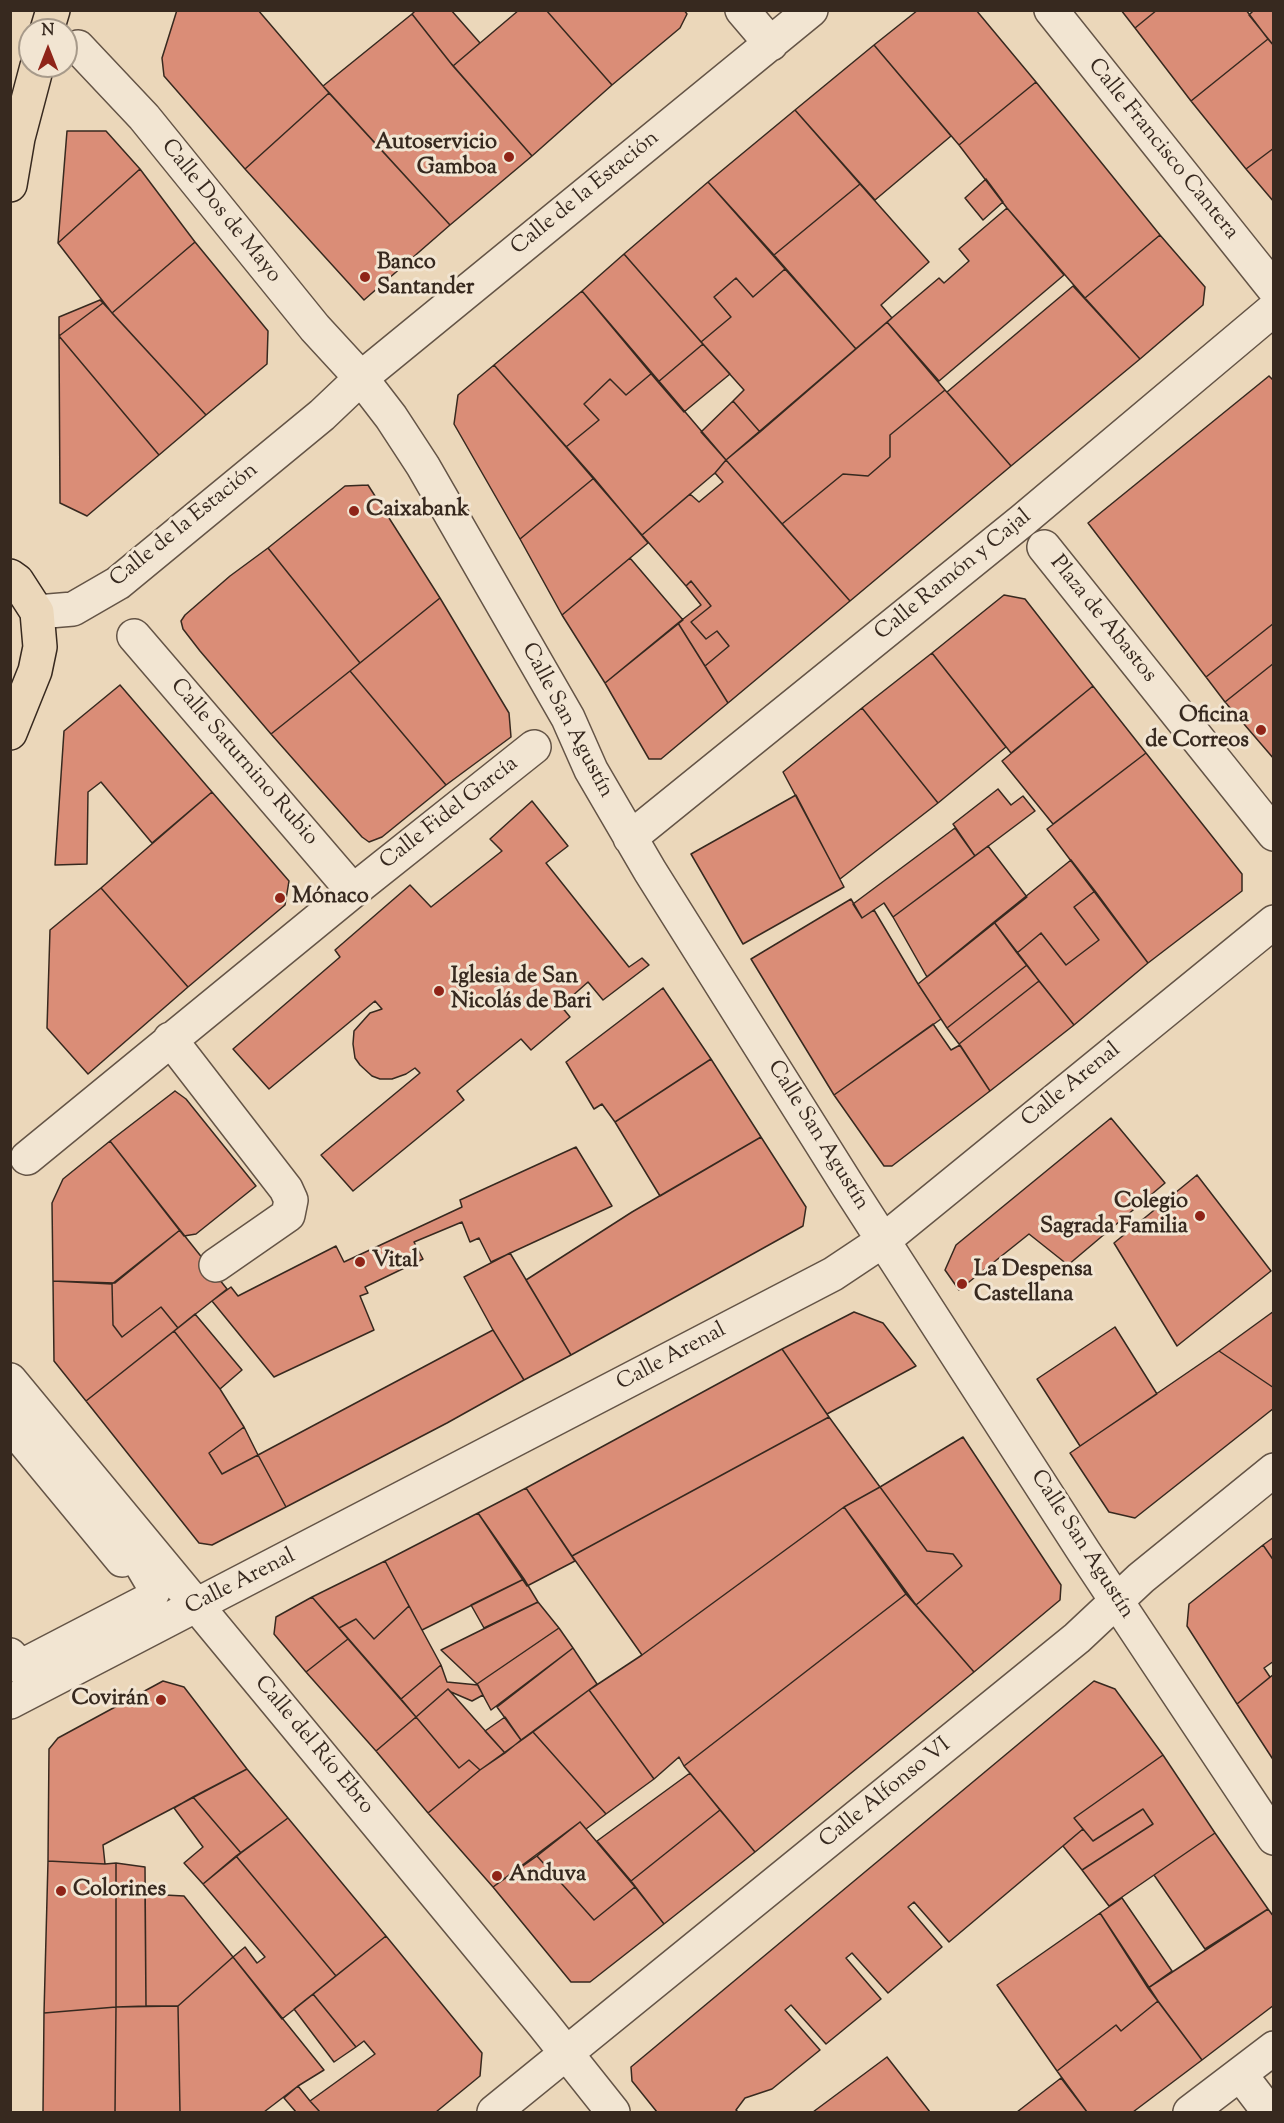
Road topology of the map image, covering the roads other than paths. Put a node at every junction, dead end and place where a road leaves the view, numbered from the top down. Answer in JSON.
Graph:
{"nodes":[{"id":1,"x":742,"y":10,"type":"edge"},
{"id":2,"x":811,"y":10,"type":"edge"},
{"id":3,"x":1051,"y":10,"type":"edge"},
{"id":4,"x":771,"y":44,"type":"junction"},
{"id":5,"x":78,"y":46,"type":"dead end"},
{"id":6,"x":34,"y":78,"type":"edge"},
{"id":7,"x":10,"y":185,"type":"edge"},
{"id":8,"x":1274,"y":289,"type":"edge"},
{"id":9,"x":1274,"y":309,"type":"edge"},
{"id":10,"x":361,"y":378,"type":"junction"},
{"id":11,"x":391,"y":417,"type":"joint"},
{"id":12,"x":1044,"y":548,"type":"dead end"},
{"id":13,"x":10,"y":576,"type":"edge"},
{"id":14,"x":37,"y":612,"type":"junction"},
{"id":15,"x":134,"y":636,"type":"dead end"},
{"id":16,"x":10,"y":733,"type":"edge"},
{"id":17,"x":534,"y":747,"type":"dead end"},
{"id":18,"x":1274,"y":834,"type":"edge"},
{"id":19,"x":630,"y":838,"type":"junction"},
{"id":20,"x":353,"y":891,"type":"junction"},
{"id":21,"x":1274,"y":922,"type":"edge"},
{"id":22,"x":170,"y":1039,"type":"junction"},
{"id":23,"x":27,"y":1158,"type":"dead end"},
{"id":24,"x":884,"y":1240,"type":"junction"},
{"id":25,"x":216,"y":1265,"type":"dead end"},
{"id":26,"x":10,"y":1380,"type":"edge"},
{"id":27,"x":10,"y":1418,"type":"edge"},
{"id":28,"x":1274,"y":1470,"type":"edge"},
{"id":29,"x":1118,"y":1601,"type":"junction"},
{"id":30,"x":198,"y":1605,"type":"junction"},
{"id":31,"x":10,"y":1656,"type":"edge"},
{"id":32,"x":10,"y":1702,"type":"edge"},
{"id":33,"x":1274,"y":1838,"type":"edge"},
{"id":34,"x":1274,"y":2048,"type":"edge"},
{"id":35,"x":566,"y":2054,"type":"junction"},
{"id":36,"x":1240,"y":2074,"type":"junction"},
{"id":37,"x":494,"y":2112,"type":"edge"},
{"id":38,"x":613,"y":2112,"type":"edge"},
{"id":39,"x":1190,"y":2112,"type":"edge"},
{"id":40,"x":1269,"y":2112,"type":"edge"}],
"edges":[{"from":1,"to":4,"type":"street"},
{"from":2,"to":4,"type":"street","name":"Calle de la Estación"},
{"from":3,"to":8,"type":"street","name":"Calle Francisco Cantera"},
{"from":4,"to":10,"type":"street","name":"Calle de la Estación"},
{"from":5,"to":10,"type":"street","name":"Calle Dos de Mayo"},
{"from":6,"to":7,"type":"main road"},
{"from":9,"to":19,"type":"street","name":"Calle Ramón y Cajal"},
{"from":10,"to":11,"type":"street","name":"Calle Dos de Mayo"},
{"from":10,"to":14,"type":"street","name":"Calle de la Estación"},
{"from":11,"to":19,"type":"street","name":"Calle San Agustín"},
{"from":12,"to":18,"type":"street","name":"Plaza de Abastos"},
{"from":13,"to":14,"type":"main road"},
{"from":14,"to":16,"type":"main road"},
{"from":15,"to":20,"type":"street","name":"Calle Saturnino Rubio"},
{"from":17,"to":20,"type":"street","name":"Calle Fidel García"},
{"from":19,"to":24,"type":"street","name":"Calle San Agustín"},
{"from":20,"to":22,"type":"street","name":"Calle Fidel García"},
{"from":21,"to":24,"type":"street","name":"Calle Arenal"},
{"from":22,"to":23,"type":"street","name":"Calle Fidel García"},
{"from":22,"to":25,"type":"street"},
{"from":24,"to":29,"type":"street","name":"Calle San Agustín"},
{"from":24,"to":30,"type":"street","name":"Calle Arenal"},
{"from":26,"to":30,"type":"street","name":"Calle del Río Ebro"},
{"from":27,"to":31,"type":"street"},
{"from":28,"to":29,"type":"street","name":"Calle Alfonso VI"},
{"from":29,"to":33,"type":"street","name":"Calle San Agustín"},
{"from":29,"to":35,"type":"street","name":"Calle Alfonso VI"},
{"from":30,"to":32,"type":"street","name":"Calle Arenal"},
{"from":30,"to":35,"type":"street","name":"Calle del Río Ebro"},
{"from":34,"to":36,"type":"street"},
{"from":35,"to":37,"type":"street","name":"Calle Alfonso VI"},
{"from":35,"to":38,"type":"street","name":"Calle del Río Ebro"},
{"from":36,"to":39,"type":"street"},
{"from":36,"to":40,"type":"street"}]}
